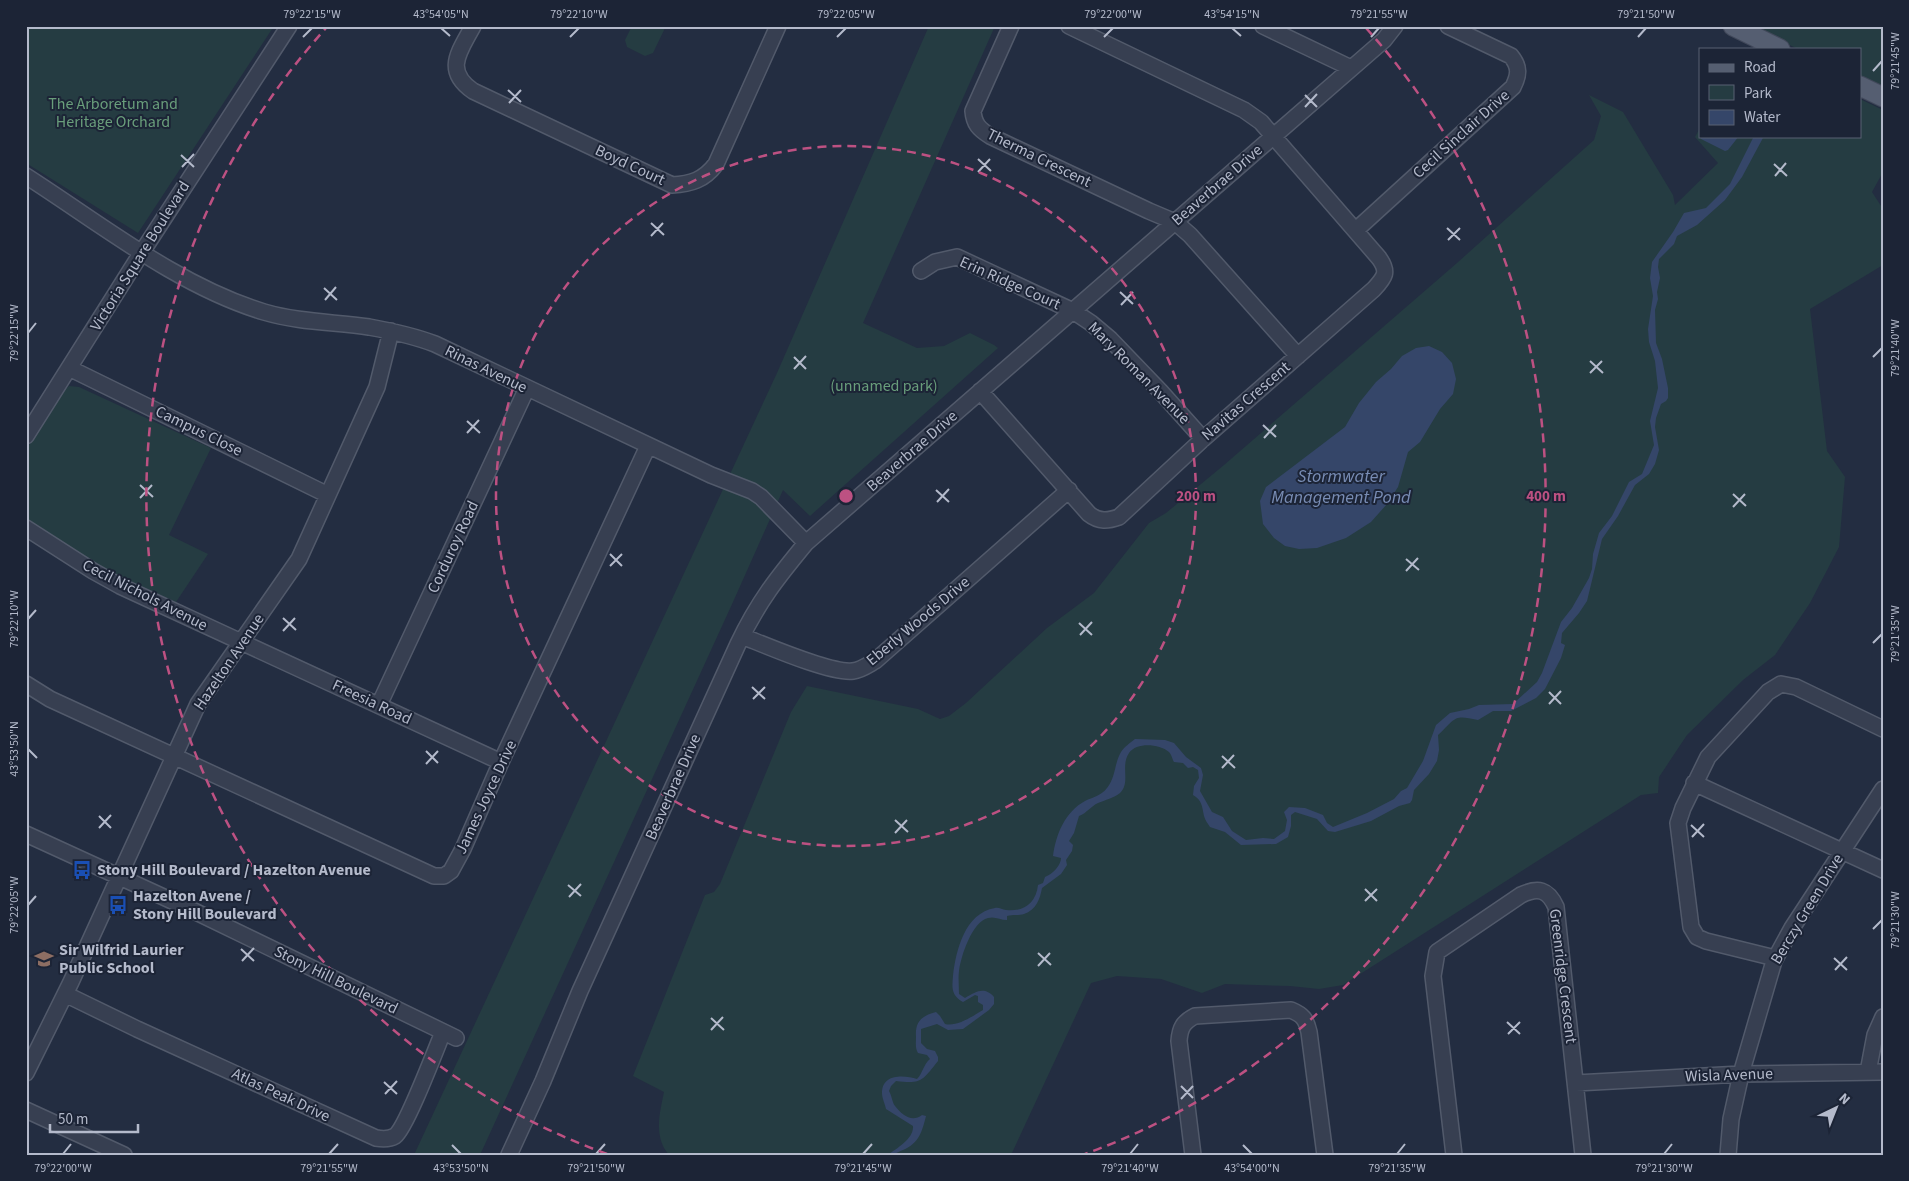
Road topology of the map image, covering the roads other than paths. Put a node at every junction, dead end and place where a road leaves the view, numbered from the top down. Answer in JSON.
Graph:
{"nodes":[{"id":1,"x":289,"y":26,"type":"edge"},
{"id":2,"x":473,"y":26,"type":"edge"},
{"id":3,"x":778,"y":26,"type":"edge"},
{"id":4,"x":1011,"y":26,"type":"edge"},
{"id":5,"x":1069,"y":26,"type":"edge"},
{"id":6,"x":1263,"y":26,"type":"edge"},
{"id":7,"x":1395,"y":26,"type":"edge"},
{"id":8,"x":1448,"y":26,"type":"edge"},
{"id":9,"x":1732,"y":26,"type":"edge"},
{"id":10,"x":1778,"y":48,"type":"edge"},
{"id":11,"x":1351,"y":68,"type":"junction"},
{"id":12,"x":1862,"y":87,"type":"edge"},
{"id":13,"x":1883,"y":97,"type":"edge"},
{"id":14,"x":1273,"y":136,"type":"junction"},
{"id":15,"x":26,"y":176,"type":"edge"},
{"id":16,"x":1175,"y":222,"type":"junction"},
{"id":17,"x":1356,"y":230,"type":"junction"},
{"id":18,"x":142,"y":252,"type":"junction"},
{"id":19,"x":921,"y":271,"type":"dead end"},
{"id":20,"x":1073,"y":311,"type":"junction"},
{"id":21,"x":391,"y":331,"type":"junction"},
{"id":22,"x":1298,"y":356,"type":"junction"},
{"id":23,"x":69,"y":368,"type":"junction"},
{"id":24,"x":527,"y":388,"type":"junction"},
{"id":25,"x":980,"y":392,"type":"junction"},
{"id":26,"x":26,"y":436,"type":"edge"},
{"id":27,"x":1203,"y":439,"type":"junction"},
{"id":28,"x":648,"y":446,"type":"junction"},
{"id":29,"x":1069,"y":490,"type":"junction"},
{"id":30,"x":328,"y":495,"type":"junction"},
{"id":31,"x":26,"y":528,"type":"edge"},
{"id":32,"x":806,"y":543,"type":"junction"},
{"id":33,"x":742,"y":636,"type":"junction"},
{"id":34,"x":242,"y":643,"type":"junction"},
{"id":35,"x":26,"y":684,"type":"edge"},
{"id":36,"x":379,"y":705,"type":"junction"},
{"id":37,"x":1883,"y":729,"type":"edge"},
{"id":38,"x":174,"y":757,"type":"junction"},
{"id":39,"x":501,"y":762,"type":"junction"},
{"id":40,"x":1694,"y":784,"type":"junction"},
{"id":41,"x":1883,"y":789,"type":"edge"},
{"id":42,"x":26,"y":834,"type":"edge"},
{"id":43,"x":1842,"y":851,"type":"junction"},
{"id":44,"x":1883,"y":870,"type":"edge"},
{"id":45,"x":120,"y":876,"type":"junction"},
{"id":46,"x":1775,"y":958,"type":"junction"},
{"id":47,"x":66,"y":994,"type":"junction"},
{"id":48,"x":1883,"y":1017,"type":"edge"},
{"id":49,"x":449,"y":1035,"type":"joint"},
{"id":50,"x":1876,"y":1072,"type":"edge"},
{"id":51,"x":26,"y":1074,"type":"edge"},
{"id":52,"x":1741,"y":1074,"type":"junction"},
{"id":53,"x":1576,"y":1083,"type":"junction"},
{"id":54,"x":26,"y":1110,"type":"edge"},
{"id":55,"x":124,"y":1155,"type":"edge"},
{"id":56,"x":509,"y":1155,"type":"edge"},
{"id":57,"x":1193,"y":1155,"type":"edge"},
{"id":58,"x":1325,"y":1155,"type":"edge"},
{"id":59,"x":1454,"y":1155,"type":"edge"},
{"id":60,"x":1583,"y":1155,"type":"edge"},
{"id":61,"x":1728,"y":1155,"type":"edge"}],
"edges":[{"from":1,"to":18,"type":"street","name":"Victoria Square Boulevard"},
{"from":2,"to":3,"type":"street","name":"Boyd Court"},
{"from":4,"to":16,"type":"street","name":"Therma Crescent"},
{"from":5,"to":14,"type":"street"},
{"from":6,"to":11,"type":"street"},
{"from":7,"to":11,"type":"street","name":"Beaverbrae Drive"},
{"from":8,"to":17,"type":"street","name":"Cecil Sinclair Drive"},
{"from":9,"to":10,"type":"main road"},
{"from":11,"to":14,"type":"street","name":"Beaverbrae Drive"},
{"from":12,"to":13,"type":"main road"},
{"from":14,"to":16,"type":"street","name":"Beaverbrae Drive"},
{"from":14,"to":17,"type":"street","name":"Navitas Crescent"},
{"from":15,"to":18,"type":"street","name":"Rinas Avenue"},
{"from":16,"to":20,"type":"street","name":"Beaverbrae Drive"},
{"from":16,"to":22,"type":"street","name":"Therma Crescent"},
{"from":17,"to":22,"type":"street","name":"Navitas Crescent"},
{"from":18,"to":21,"type":"street","name":"Rinas Avenue"},
{"from":18,"to":23,"type":"street","name":"Victoria Square Boulevard"},
{"from":19,"to":20,"type":"street","name":"Erin Ridge Court"},
{"from":20,"to":25,"type":"street","name":"Beaverbrae Drive"},
{"from":20,"to":27,"type":"street","name":"Mary Roman Avenue"},
{"from":21,"to":24,"type":"street","name":"Rinas Avenue"},
{"from":21,"to":30,"type":"street","name":"Hazelton Avenue"},
{"from":22,"to":27,"type":"street","name":"Navitas Crescent"},
{"from":23,"to":26,"type":"street","name":"Victoria Square Boulevard"},
{"from":23,"to":30,"type":"street","name":"Campus Close"},
{"from":24,"to":28,"type":"street","name":"Rinas Avenue"},
{"from":24,"to":36,"type":"street","name":"Corduroy Road"},
{"from":25,"to":29,"type":"street","name":"Navitas Crescent"},
{"from":25,"to":32,"type":"street","name":"Beaverbrae Drive"},
{"from":27,"to":29,"type":"street","name":"Navitas Crescent"},
{"from":28,"to":32,"type":"street","name":"Rinas Avenue"},
{"from":28,"to":39,"type":"street","name":"James Joyce Drive"},
{"from":29,"to":33,"type":"street","name":"Eberly Woods Drive"},
{"from":30,"to":34,"type":"street","name":"Hazelton Avenue"},
{"from":31,"to":34,"type":"street","name":"Cecil Nichols Avenue"},
{"from":32,"to":33,"type":"street","name":"Beaverbrae Drive"},
{"from":33,"to":56,"type":"street","name":"Beaverbrae Drive"},
{"from":34,"to":36,"type":"street","name":"Freesia Road"},
{"from":34,"to":38,"type":"street","name":"Hazelton Avenue"},
{"from":35,"to":38,"type":"street","name":"James Joyce Drive"},
{"from":36,"to":39,"type":"street","name":"Freesia Road"},
{"from":37,"to":40,"type":"street"},
{"from":38,"to":39,"type":"street","name":"James Joyce Drive"},
{"from":38,"to":45,"type":"street","name":"Hazelton Avenue"},
{"from":40,"to":43,"type":"street"},
{"from":40,"to":46,"type":"street"},
{"from":41,"to":43,"type":"street","name":"Berczy Green Drive"},
{"from":42,"to":45,"type":"street","name":"Stony Hill Boulevard"},
{"from":43,"to":44,"type":"street"},
{"from":43,"to":46,"type":"street","name":"Berczy Green Drive"},
{"from":45,"to":47,"type":"street","name":"Hazelton Avenue"},
{"from":45,"to":49,"type":"street","name":"Stony Hill Boulevard"},
{"from":46,"to":52,"type":"street","name":"Berczy Green Drive"},
{"from":47,"to":49,"type":"street","name":"Atlas Peak Drive"},
{"from":47,"to":51,"type":"street","name":"Hazelton Avenue"},
{"from":48,"to":50,"type":"street"},
{"from":50,"to":52,"type":"street","name":"Wisla Avenue"},
{"from":52,"to":53,"type":"street","name":"Wisla Avenue"},
{"from":52,"to":61,"type":"street","name":"Berczy Green Drive"},
{"from":53,"to":59,"type":"street","name":"Greenridge Crescent"},
{"from":53,"to":60,"type":"street","name":"Greenridge Crescent"},
{"from":54,"to":55,"type":"street"},
{"from":57,"to":58,"type":"street"}]}
